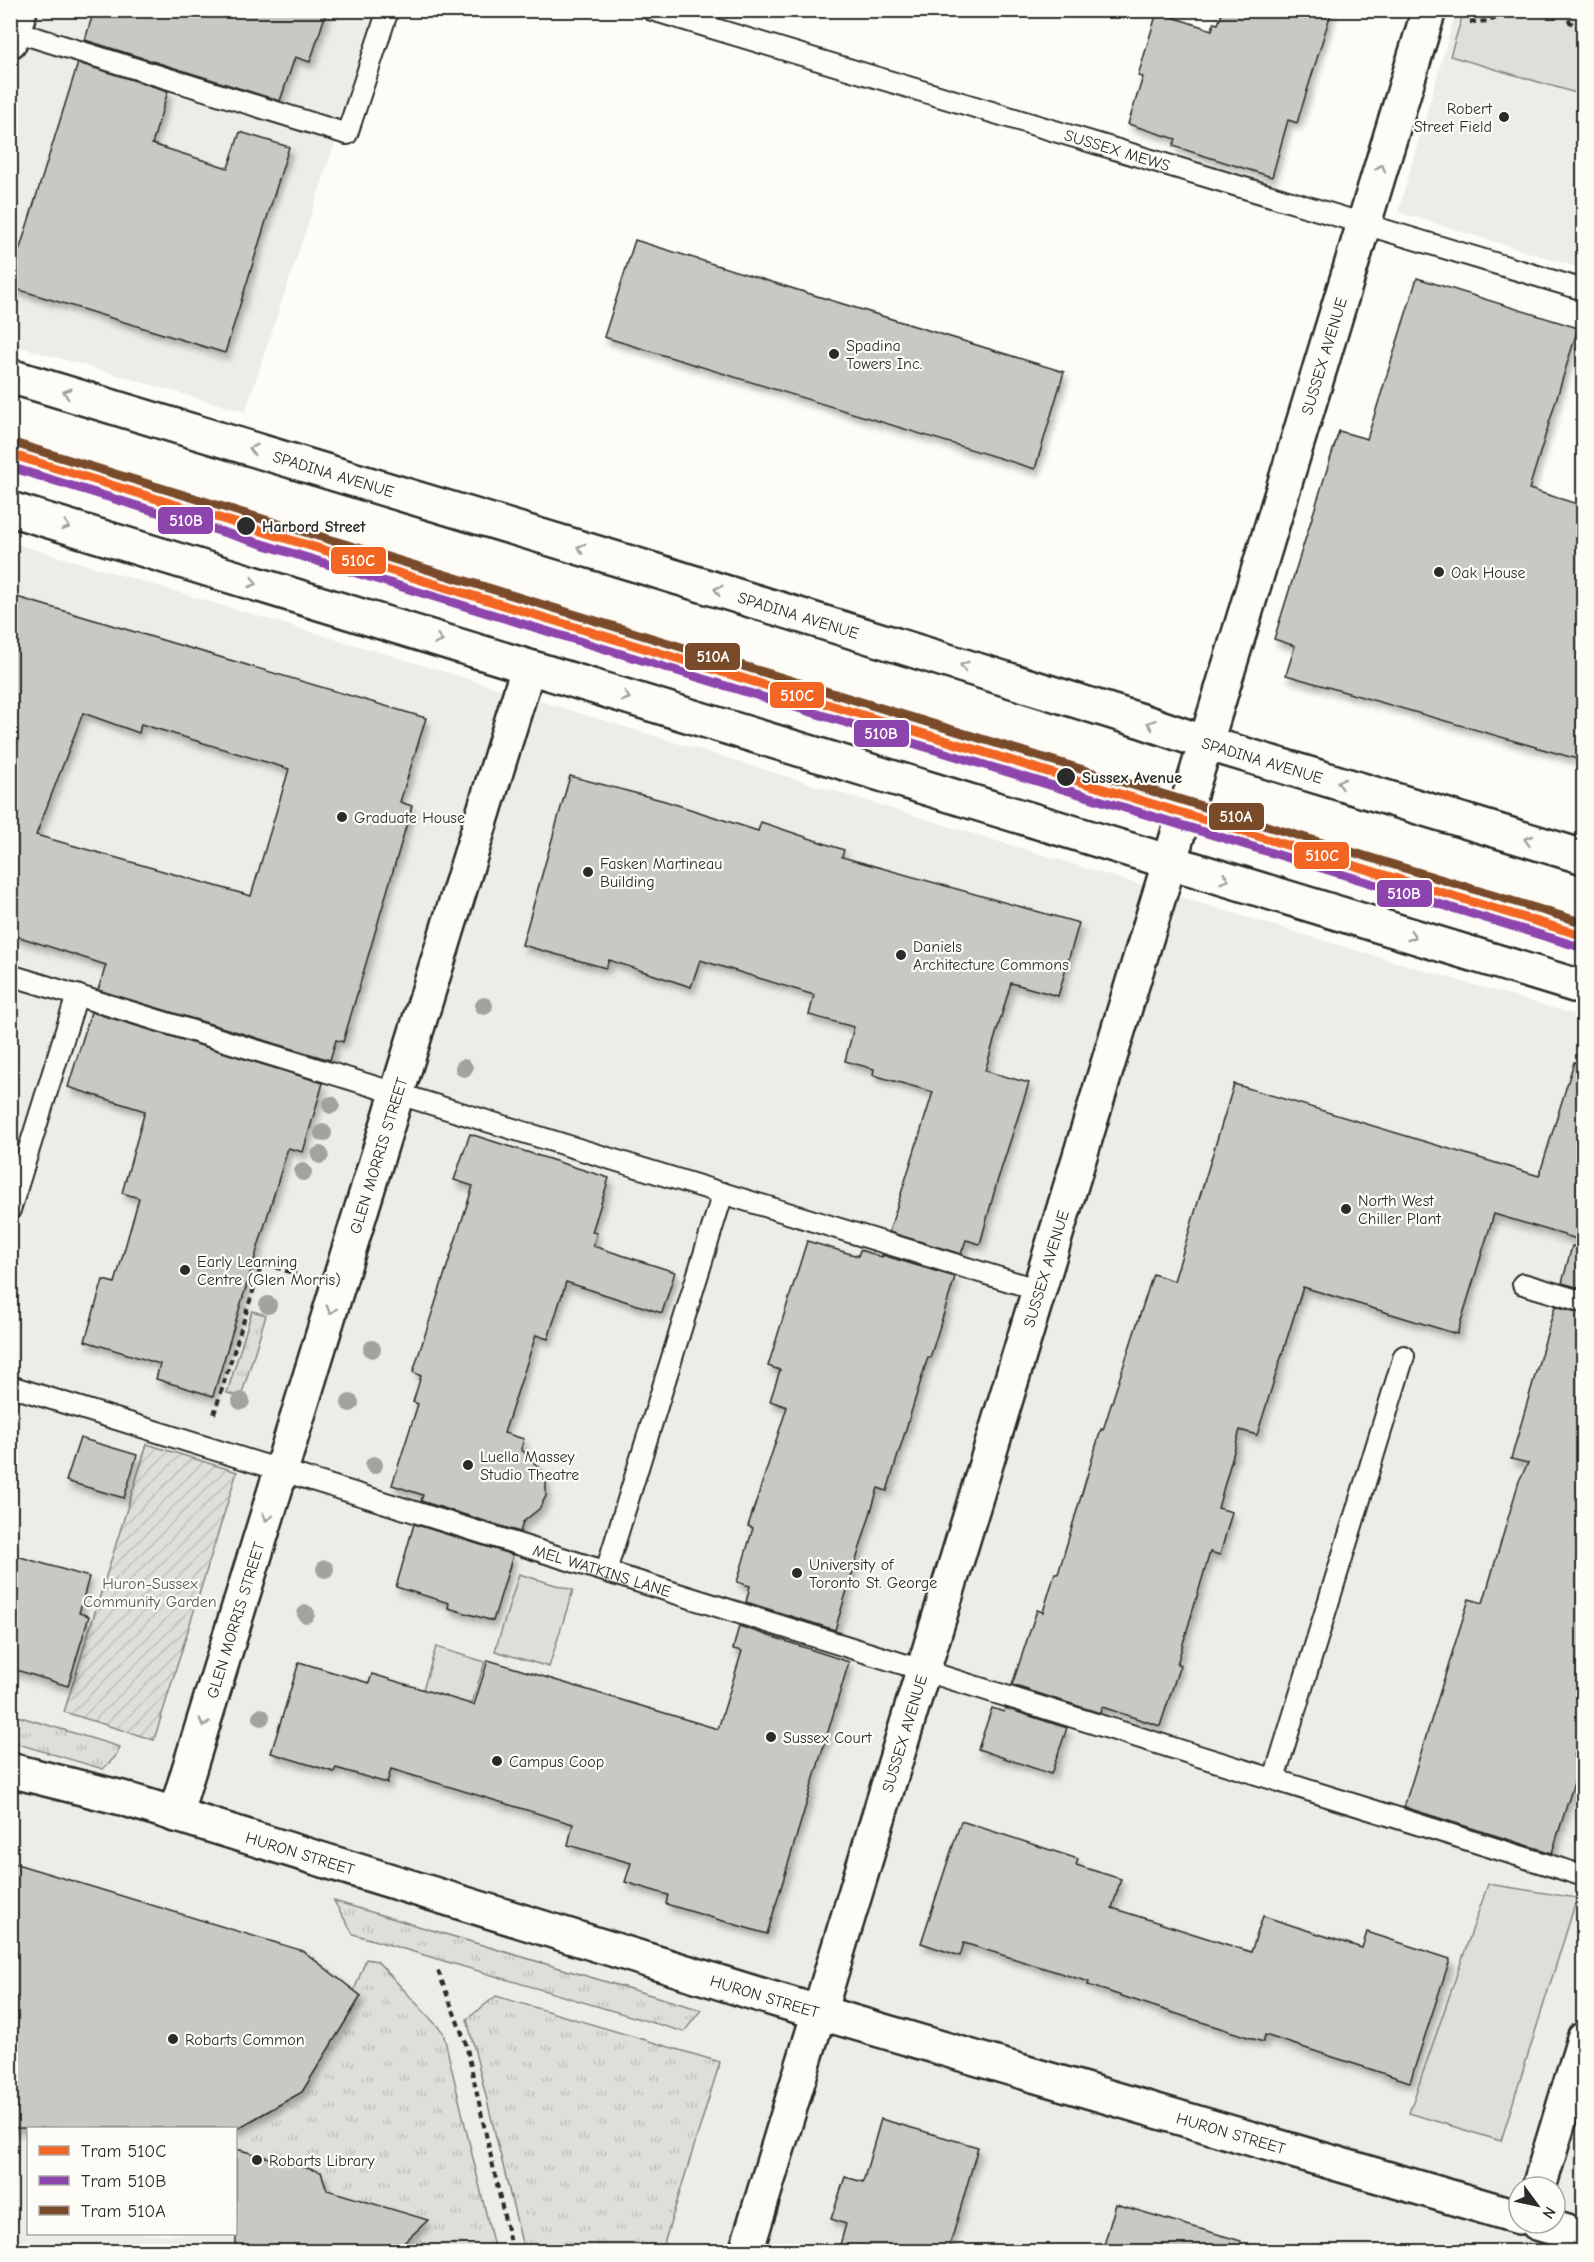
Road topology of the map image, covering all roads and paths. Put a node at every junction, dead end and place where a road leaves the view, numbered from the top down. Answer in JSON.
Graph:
{"nodes":[{"id":1,"x":388,"y":10,"type":"edge"},
{"id":2,"x":652,"y":10,"type":"edge"},
{"id":3,"x":1429,"y":10,"type":"edge"},
{"id":4,"x":1516,"y":10,"type":"edge"},
{"id":5,"x":1564,"y":10,"type":"edge"},
{"id":6,"x":1462,"y":22,"type":"dead end"},
{"id":7,"x":15,"y":28,"type":"edge"},
{"id":8,"x":1584,"y":31,"type":"edge"},
{"id":9,"x":1364,"y":224,"type":"junction"},
{"id":10,"x":1584,"y":290,"type":"edge"},
{"id":11,"x":10,"y":376,"type":"edge"},
{"id":12,"x":10,"y":509,"type":"edge"},
{"id":13,"x":528,"y":668,"type":"junction"},
{"id":14,"x":1206,"y":743,"type":"junction"},
{"id":15,"x":1100,"y":792,"type":"dead end"},
{"id":16,"x":1117,"y":798,"type":"dead end"},
{"id":17,"x":1584,"y":857,"type":"edge"},
{"id":18,"x":1169,"y":863,"type":"junction"},
{"id":19,"x":10,"y":975,"type":"edge"},
{"id":20,"x":1584,"y":988,"type":"edge"},
{"id":21,"x":77,"y":995,"type":"junction"},
{"id":22,"x":397,"y":1094,"type":"junction"},
{"id":23,"x":723,"y":1194,"type":"junction"},
{"id":24,"x":10,"y":1210,"type":"edge"},
{"id":25,"x":255,"y":1261,"type":"dead end"},
{"id":26,"x":262,"y":1263,"type":"junction"},
{"id":27,"x":299,"y":1275,"type":"dead end"},
{"id":28,"x":1523,"y":1284,"type":"dead end"},
{"id":29,"x":1039,"y":1290,"type":"junction"},
{"id":30,"x":1584,"y":1302,"type":"edge"},
{"id":31,"x":1404,"y":1356,"type":"dead end"},
{"id":32,"x":10,"y":1386,"type":"edge"},
{"id":33,"x":221,"y":1391,"type":"dead end"},
{"id":34,"x":281,"y":1470,"type":"junction"},
{"id":35,"x":606,"y":1571,"type":"junction"},
{"id":36,"x":922,"y":1670,"type":"junction"},
{"id":37,"x":10,"y":1770,"type":"edge"},
{"id":38,"x":1274,"y":1779,"type":"junction"},
{"id":39,"x":175,"y":1815,"type":"junction"},
{"id":40,"x":1584,"y":1876,"type":"edge"},
{"id":41,"x":438,"y":1971,"type":"dead end"},
{"id":42,"x":819,"y":2012,"type":"junction"},
{"id":43,"x":1584,"y":2039,"type":"edge"},
{"id":44,"x":1543,"y":2175,"type":"edge"},
{"id":45,"x":1507,"y":2213,"type":"edge"},
{"id":46,"x":1567,"y":2232,"type":"edge"},
{"id":47,"x":1584,"y":2237,"type":"edge"},
{"id":48,"x":512,"y":2252,"type":"edge"},
{"id":49,"x":746,"y":2252,"type":"edge"}],
"edges":[{"from":1,"to":7,"type":"lane"},
{"from":2,"to":9,"type":"lane","name":"SUSSEX MEWS"},
{"from":9,"to":3,"type":"street","name":"SUSSEX AVENUE","one_way":true},
{"from":4,"to":6,"type":"path"},
{"from":5,"to":8,"type":"path"},
{"from":9,"to":10,"type":"lane","name":"SUSSEX MEWS"},
{"from":9,"to":14,"type":"street","name":"SUSSEX AVENUE"},
{"from":14,"to":11,"type":"street","name":"SPADINA AVENUE","one_way":true},
{"from":12,"to":13,"type":"street","one_way":true},
{"from":13,"to":18,"type":"street","one_way":true},
{"from":13,"to":22,"type":"street","name":"GLEN MORRIS STREET"},
{"from":17,"to":14,"type":"street","name":"SPADINA AVENUE","one_way":true},
{"from":14,"to":18,"type":"street","name":"SUSSEX AVENUE"},
{"from":15,"to":16,"type":"path"},
{"from":18,"to":20,"type":"street","one_way":true},
{"from":18,"to":29,"type":"street","name":"SUSSEX AVENUE"},
{"from":19,"to":21,"type":"lane"},
{"from":21,"to":22,"type":"lane"},
{"from":21,"to":24,"type":"lane"},
{"from":22,"to":23,"type":"lane"},
{"from":22,"to":34,"type":"street","name":"GLEN MORRIS STREET","one_way":true},
{"from":23,"to":29,"type":"lane"},
{"from":23,"to":35,"type":"lane"},
{"from":25,"to":26,"type":"path"},
{"from":26,"to":27,"type":"path"},
{"from":26,"to":33,"type":"path"},
{"from":28,"to":30,"type":"lane"},
{"from":29,"to":36,"type":"street","name":"SUSSEX AVENUE"},
{"from":31,"to":38,"type":"lane"},
{"from":32,"to":34,"type":"lane","name":"MEL WATKINS LANE"},
{"from":34,"to":35,"type":"lane","name":"MEL WATKINS LANE"},
{"from":34,"to":39,"type":"street","name":"GLEN MORRIS STREET","one_way":true},
{"from":35,"to":36,"type":"lane","name":"MEL WATKINS LANE"},
{"from":36,"to":38,"type":"lane","name":"MEL WATKINS LANE"},
{"from":36,"to":42,"type":"street","name":"SUSSEX AVENUE"},
{"from":37,"to":39,"type":"street","name":"HURON STREET"},
{"from":38,"to":40,"type":"lane","name":"MEL WATKINS LANE"},
{"from":39,"to":42,"type":"street","name":"HURON STREET"},
{"from":41,"to":48,"type":"path"},
{"from":42,"to":45,"type":"street","name":"HURON STREET"},
{"from":42,"to":49,"type":"street","name":"SUSSEX AVENUE"},
{"from":43,"to":44,"type":"street"},
{"from":46,"to":47,"type":"street"}]}
